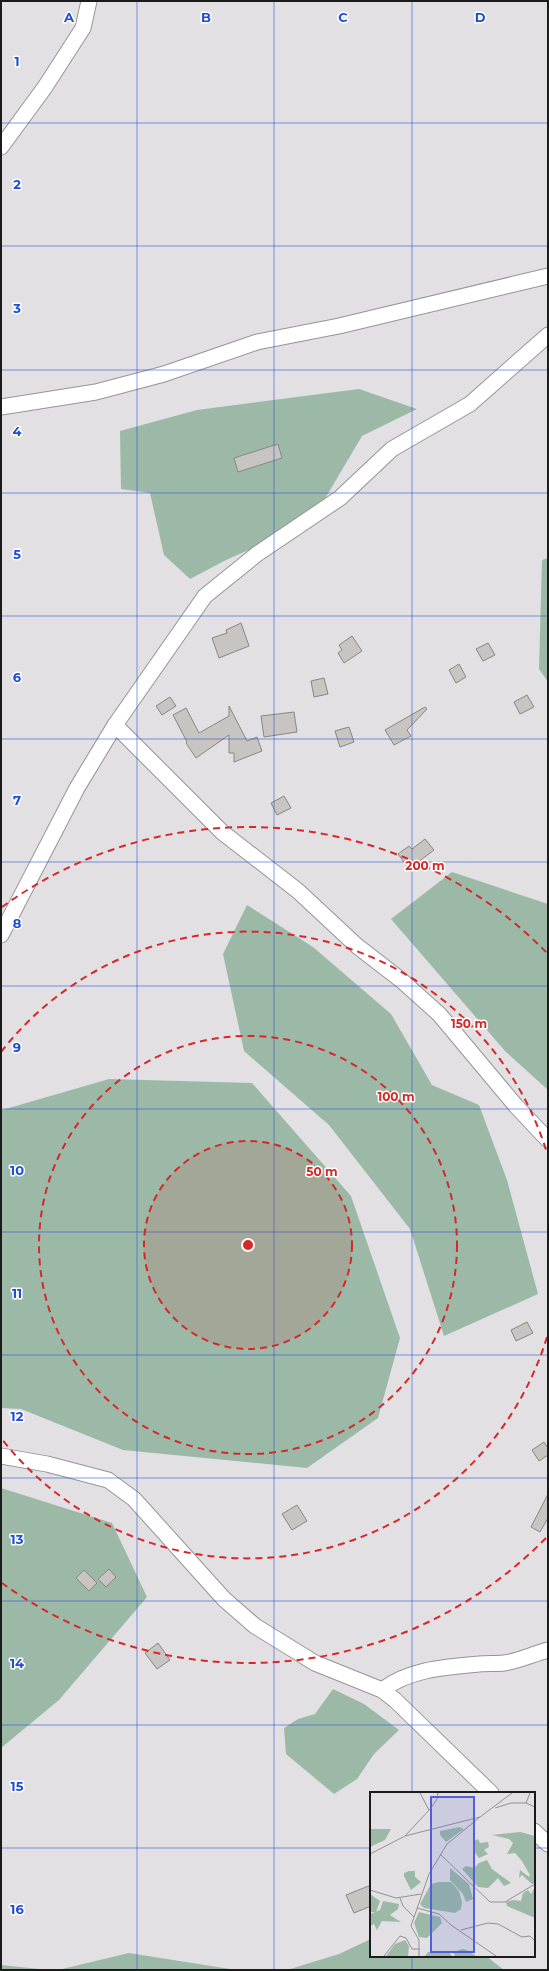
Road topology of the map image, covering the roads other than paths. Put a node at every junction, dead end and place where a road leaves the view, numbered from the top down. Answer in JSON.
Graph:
{"nodes":[{"id":1,"x":89,"y":1,"type":"edge"},
{"id":2,"x":1,"y":147,"type":"edge"},
{"id":3,"x":548,"y":276,"type":"edge"},
{"id":4,"x":548,"y":335,"type":"edge"},
{"id":5,"x":1,"y":407,"type":"edge"},
{"id":6,"x":115,"y":725,"type":"junction"},
{"id":7,"x":1,"y":936,"type":"edge"},
{"id":8,"x":548,"y":1140,"type":"edge"},
{"id":9,"x":1,"y":1456,"type":"edge"},
{"id":10,"x":548,"y":1650,"type":"edge"},
{"id":11,"x":382,"y":1690,"type":"junction"},
{"id":12,"x":490,"y":1792,"type":"edge"},
{"id":13,"x":535,"y":1832,"type":"edge"},
{"id":14,"x":548,"y":1844,"type":"edge"}],
"edges":[{"from":1,"to":2,"type":"street"},
{"from":3,"to":5,"type":"street"},
{"from":4,"to":6,"type":"street"},
{"from":6,"to":7,"type":"street"},
{"from":6,"to":8,"type":"street"},
{"from":9,"to":11,"type":"street"},
{"from":10,"to":11,"type":"street"},
{"from":11,"to":12,"type":"street"},
{"from":13,"to":14,"type":"street"}]}
